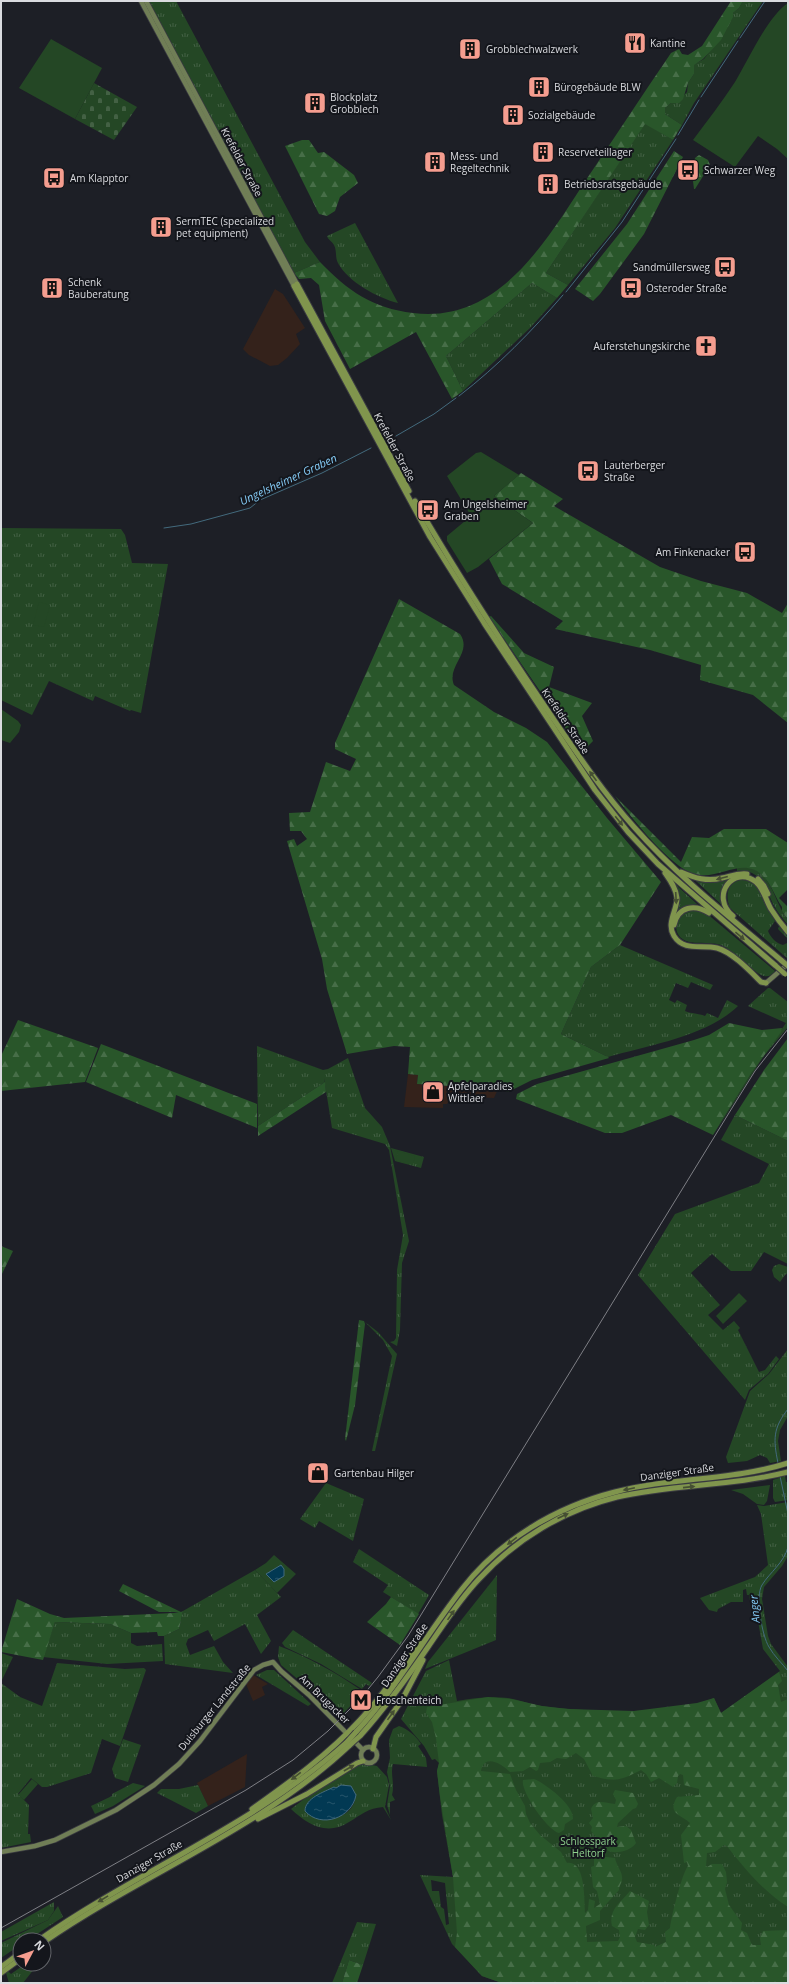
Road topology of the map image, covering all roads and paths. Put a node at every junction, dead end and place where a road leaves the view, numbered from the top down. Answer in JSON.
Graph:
{"nodes":[{"id":1,"x":141,"y":1,"type":"edge"},
{"id":2,"x":146,"y":1,"type":"edge"},
{"id":3,"x":296,"y":285,"type":"junction"},
{"id":4,"x":658,"y":864,"type":"junction"},
{"id":5,"x":677,"y":871,"type":"junction"},
{"id":6,"x":722,"y":920,"type":"junction"},
{"id":7,"x":788,"y":927,"type":"edge"},
{"id":8,"x":743,"y":928,"type":"junction"},
{"id":9,"x":788,"y":932,"type":"edge"},
{"id":10,"x":788,"y":965,"type":"edge"},
{"id":11,"x":787,"y":975,"type":"edge"},
{"id":12,"x":768,"y":982,"type":"junction"},
{"id":13,"x":786,"y":1464,"type":"edge"},
{"id":14,"x":788,"y":1472,"type":"edge"},
{"id":15,"x":434,"y":1627,"type":"junction"},
{"id":16,"x":428,"y":1647,"type":"junction"},
{"id":17,"x":273,"y":1662,"type":"joint"},
{"id":18,"x":347,"y":1733,"type":"junction"},
{"id":19,"x":358,"y":1734,"type":"junction"},
{"id":20,"x":348,"y":1743,"type":"junction"},
{"id":21,"x":373,"y":1749,"type":"junction"},
{"id":22,"x":363,"y":1750,"type":"junction"},
{"id":23,"x":364,"y":1761,"type":"junction"},
{"id":24,"x":246,"y":1817,"type":"junction"},
{"id":25,"x":253,"y":1818,"type":"junction"},
{"id":26,"x":1,"y":1852,"type":"edge"},
{"id":27,"x":51,"y":1932,"type":"edge"},
{"id":28,"x":52,"y":1937,"type":"edge"},
{"id":29,"x":12,"y":1959,"type":"edge"},
{"id":30,"x":12,"y":1965,"type":"edge"},
{"id":31,"x":1,"y":1967,"type":"edge"},
{"id":32,"x":1,"y":1974,"type":"edge"}],
"edges":[{"from":1,"to":3,"type":"main road","name":"Krefelder Straße"},
{"from":2,"to":3,"type":"main road","name":"Krefelder Straße"},
{"from":3,"to":4,"type":"highway","name":"Krefelder Straße","one_way":true},
{"from":5,"to":3,"type":"highway","name":"Krefelder Straße","one_way":true},
{"from":4,"to":6,"type":"highway"},
{"from":4,"to":12,"type":"highway","one_way":true},
{"from":7,"to":5,"type":"highway","one_way":true},
{"from":5,"to":8,"type":"highway","name":"Krefelder Straße"},
{"from":6,"to":11,"type":"highway","one_way":true,"bridge":true},
{"from":6,"to":12,"type":"highway"},
{"from":8,"to":9,"type":"highway"},
{"from":8,"to":10,"type":"highway","bridge":true},
{"from":10,"to":12,"type":"main road"},
{"from":13,"to":15,"type":"highway","name":"Danziger Straße","one_way":true},
{"from":16,"to":14,"type":"highway","name":"Danziger Straße","one_way":true},
{"from":15,"to":18,"type":"highway"},
{"from":15,"to":19,"type":"highway","name":"Danziger Straße"},
{"from":16,"to":19,"type":"highway","name":"Danziger Straße"},
{"from":21,"to":16,"type":"highway","one_way":true},
{"from":17,"to":18,"type":"main road","name":"Am Brugacker"},
{"from":17,"to":26,"type":"main road","name":"Duisburger Landstraße"},
{"from":18,"to":22,"type":"main road","name":"Am Brugacker"},
{"from":18,"to":24,"type":"highway","one_way":true},
{"from":19,"to":20,"type":"highway","name":"Danziger Straße","bridge":true},
{"from":20,"to":24,"type":"highway","name":"Danziger Straße"},
{"from":20,"to":25,"type":"highway","name":"Danziger Straße"},
{"from":21,"to":22,"type":"main road"},
{"from":21,"to":23,"type":"main road"},
{"from":22,"to":23,"type":"main road"},
{"from":25,"to":23,"type":"highway","one_way":true},
{"from":24,"to":27,"type":"highway","name":"Danziger Straße","one_way":true},
{"from":25,"to":28,"type":"highway","name":"Danziger Straße"},
{"from":29,"to":31,"type":"highway"},
{"from":30,"to":32,"type":"highway"}]}
